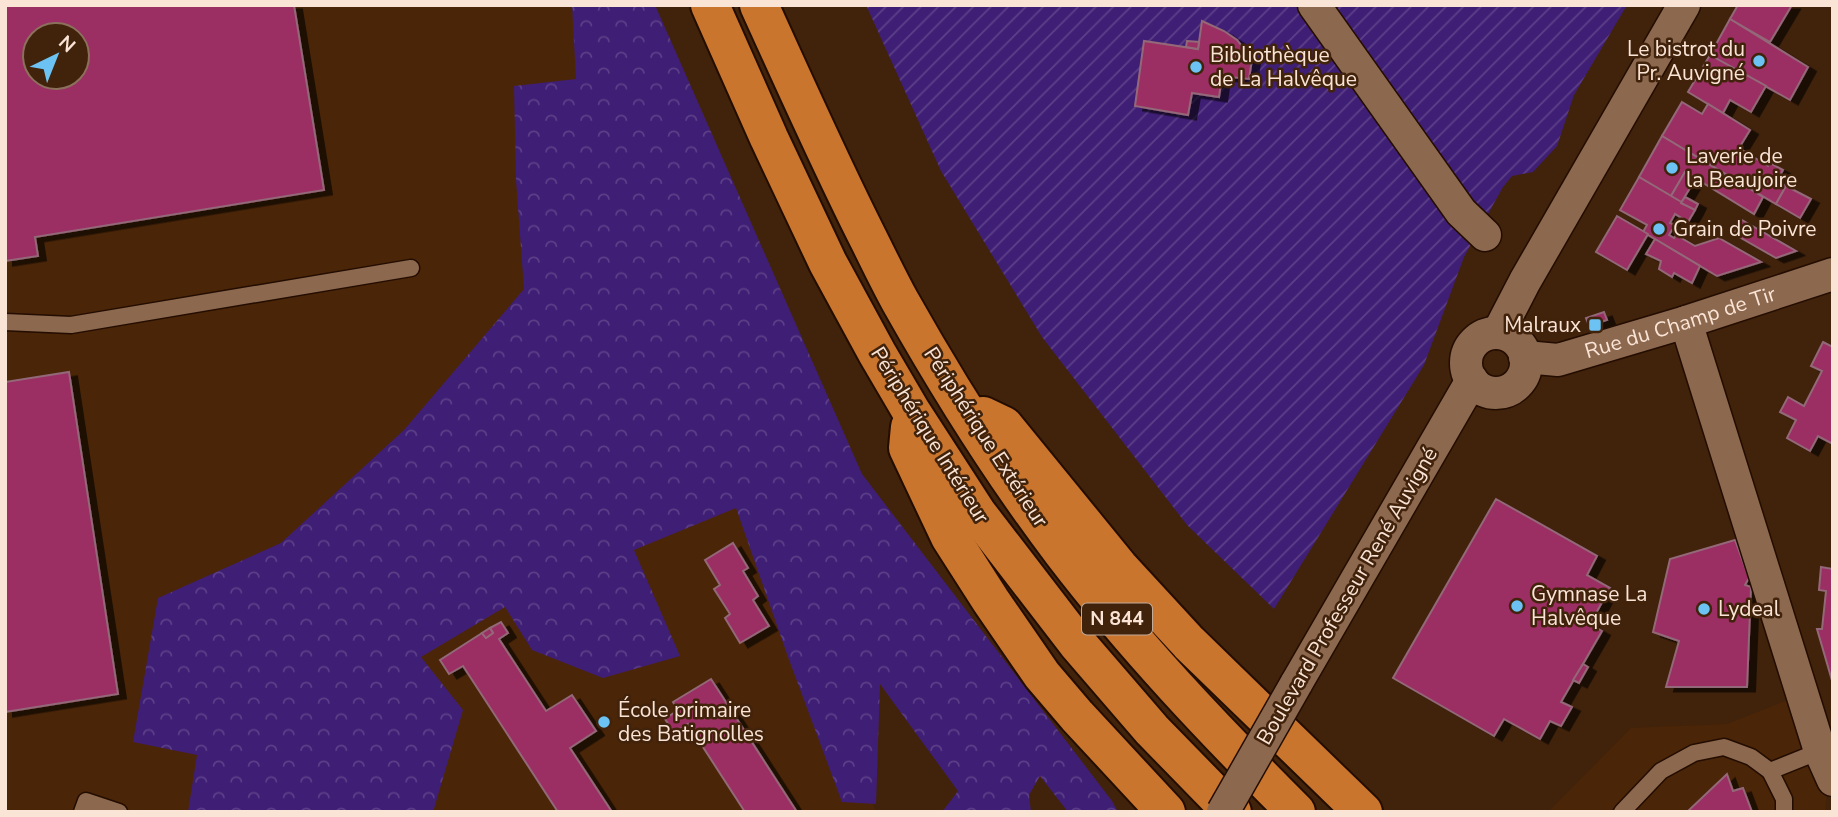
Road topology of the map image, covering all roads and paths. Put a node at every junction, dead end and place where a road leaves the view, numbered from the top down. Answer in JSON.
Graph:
{"nodes":[{"id":1,"x":710,"y":5,"type":"edge"},
{"id":2,"x":760,"y":5,"type":"edge"},
{"id":3,"x":1314,"y":5,"type":"edge"},
{"id":4,"x":1683,"y":6,"type":"edge"},
{"id":5,"x":1485,"y":235,"type":"dead end"},
{"id":6,"x":411,"y":268,"type":"dead end"},
{"id":7,"x":1833,"y":274,"type":"edge"},
{"id":8,"x":5,"y":322,"type":"edge"},
{"id":9,"x":1686,"y":322,"type":"junction"},
{"id":10,"x":1498,"y":333,"type":"junction"},
{"id":11,"x":1525,"y":356,"type":"junction"},
{"id":12,"x":1472,"y":380,"type":"junction"},
{"id":13,"x":962,"y":406,"type":"junction"},
{"id":14,"x":911,"y":411,"type":"junction"},
{"id":15,"x":1821,"y":751,"type":"junction"},
{"id":16,"x":1770,"y":771,"type":"junction"},
{"id":17,"x":1833,"y":780,"type":"edge"},
{"id":18,"x":82,"y":812,"type":"edge"},
{"id":19,"x":119,"y":812,"type":"edge"},
{"id":20,"x":1166,"y":812,"type":"edge"},
{"id":21,"x":1223,"y":812,"type":"edge"},
{"id":22,"x":1231,"y":812,"type":"edge"},
{"id":23,"x":1297,"y":812,"type":"edge"},
{"id":24,"x":1363,"y":812,"type":"edge"},
{"id":25,"x":1622,"y":812,"type":"edge"},
{"id":26,"x":1784,"y":812,"type":"edge"}],
"edges":[{"from":1,"to":14,"type":"highway","name":"Périphérique Intérieur","number":"N 844"},
{"from":2,"to":13,"type":"highway","name":"Périphérique Extérieur","number":"N 844"},
{"from":3,"to":5,"type":"street"},
{"from":4,"to":10,"type":"street"},
{"from":6,"to":8,"type":"lane"},
{"from":7,"to":9,"type":"street","name":"Rue du Champ de Tir"},
{"from":9,"to":11,"type":"street","name":"Rue du Champ de Tir"},
{"from":9,"to":15,"type":"street"},
{"from":10,"to":11,"type":"street"},
{"from":10,"to":12,"type":"street"},
{"from":11,"to":12,"type":"street"},
{"from":12,"to":21,"type":"street","name":"Boulevard Professeur René Auvigné","bridge":true},
{"from":13,"to":23,"type":"highway","name":"Périphérique Extérieur","number":"N 844"},
{"from":13,"to":24,"type":"highway"},
{"from":14,"to":20,"type":"highway"},
{"from":14,"to":22,"type":"highway","name":"Périphérique Intérieur","number":"N 844"},
{"from":15,"to":16,"type":"lane"},
{"from":15,"to":17,"type":"street"},
{"from":16,"to":25,"type":"lane"},
{"from":16,"to":26,"type":"lane"},
{"from":18,"to":19,"type":"lane"}]}
